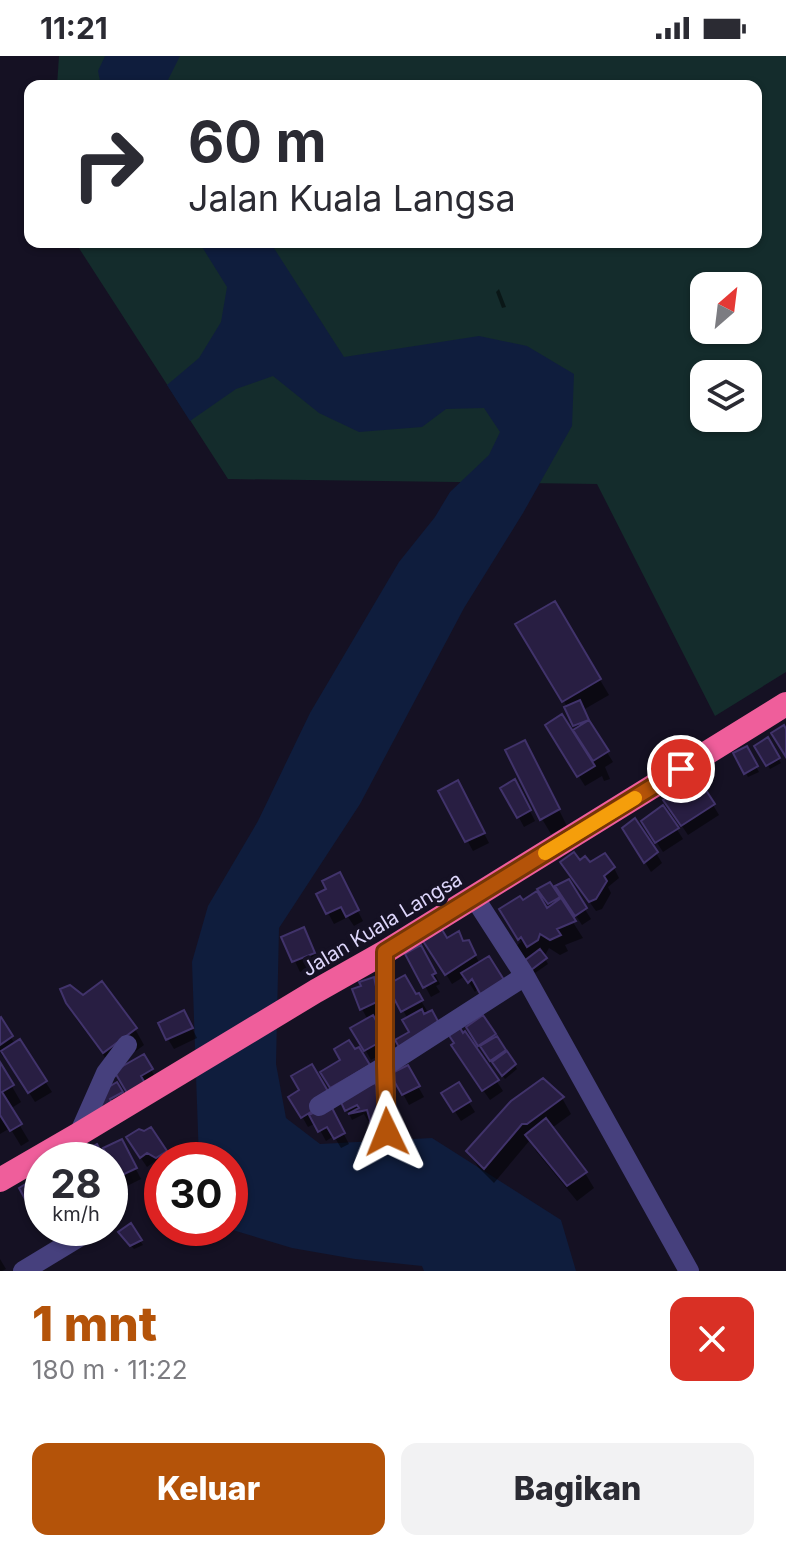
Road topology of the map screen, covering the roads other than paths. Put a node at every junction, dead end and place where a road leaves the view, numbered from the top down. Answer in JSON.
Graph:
{"nodes":[{"id":1,"x":786,"y":704,"type":"edge"},
{"id":2,"x":474,"y":897,"type":"junction"},
{"id":3,"x":385,"y":952,"type":"junction"},
{"id":4,"x":525,"y":976,"type":"junction"},
{"id":5,"x":127,"y":1045,"type":"dead end"},
{"id":6,"x":385,"y":1066,"type":"junction"},
{"id":7,"x":319,"y":1106,"type":"dead end"},
{"id":8,"x":387,"y":1132,"type":"dead end"},
{"id":9,"x":79,"y":1134,"type":"junction"},
{"id":10,"x":0,"y":1180,"type":"edge"},
{"id":11,"x":64,"y":1246,"type":"edge"},
{"id":12,"x":23,"y":1271,"type":"edge"},
{"id":13,"x":689,"y":1271,"type":"edge"}],
"edges":[{"from":1,"to":2,"type":"highway","name":"Jalan Kuala Langsa"},
{"from":2,"to":3,"type":"highway","name":"Jalan Kuala Langsa"},
{"from":2,"to":4,"type":"street"},
{"from":3,"to":6,"type":"street"},
{"from":3,"to":9,"type":"highway","name":"Jalan Kuala Langsa"},
{"from":4,"to":6,"type":"street"},
{"from":4,"to":13,"type":"street"},
{"from":5,"to":9,"type":"street"},
{"from":6,"to":7,"type":"street"},
{"from":6,"to":8,"type":"street"},
{"from":9,"to":10,"type":"highway","name":"Jalan Kuala Langsa"},
{"from":11,"to":12,"type":"street"}]}
